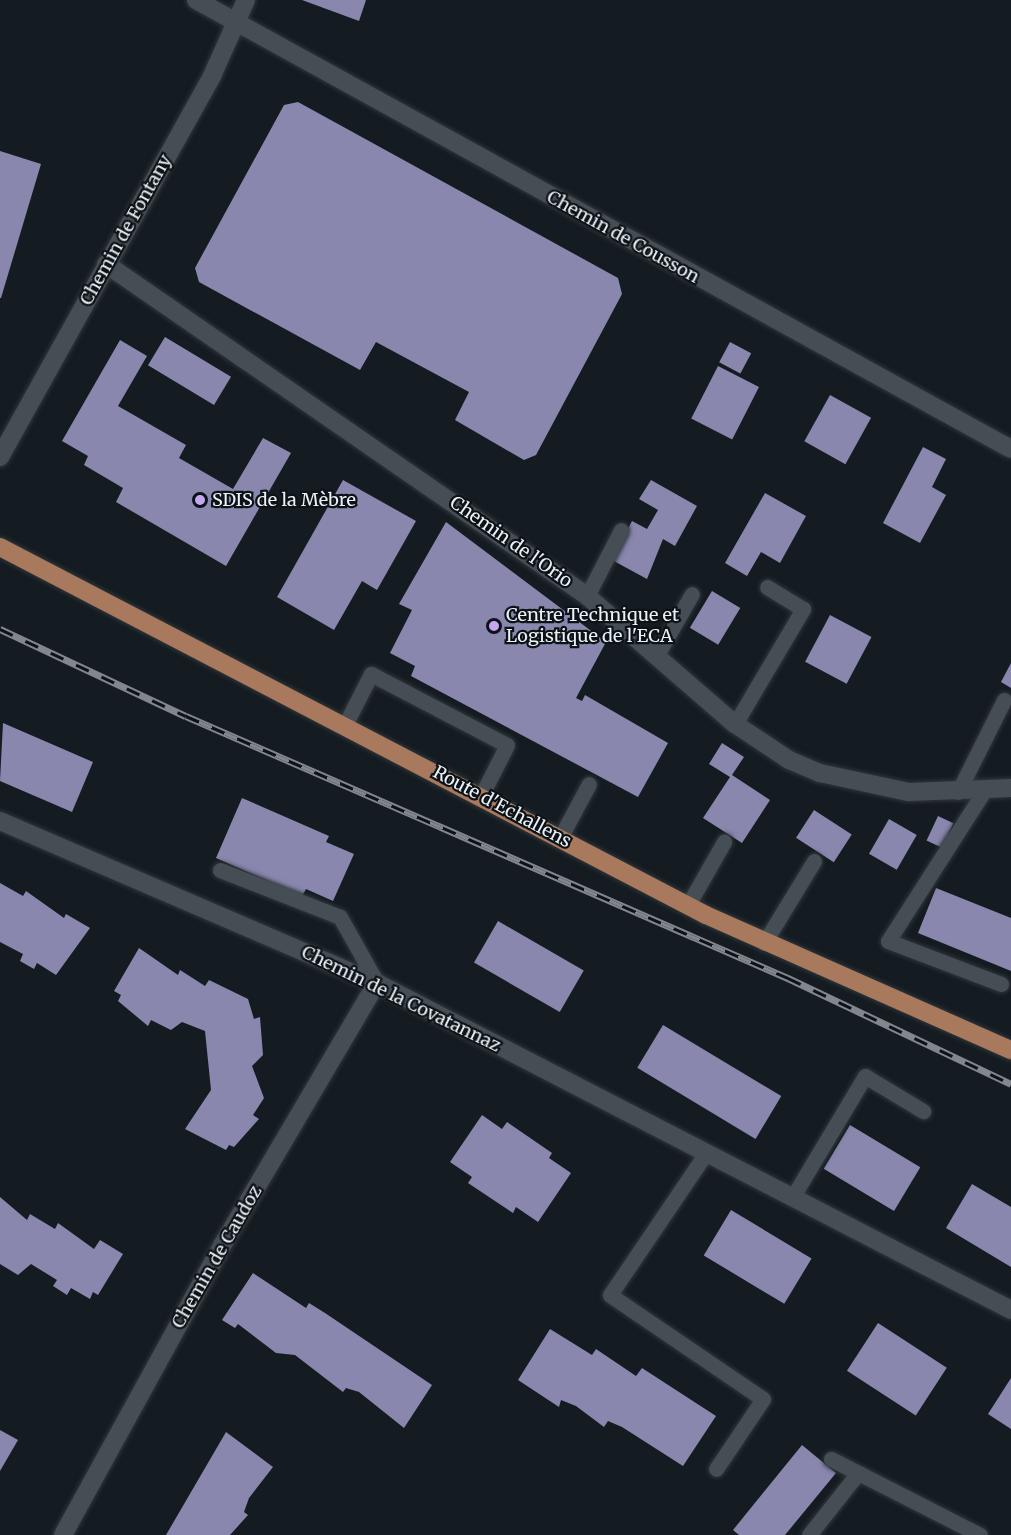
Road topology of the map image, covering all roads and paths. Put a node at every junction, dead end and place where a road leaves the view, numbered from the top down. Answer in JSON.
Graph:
{"nodes":[{"id":1,"x":196,"y":0,"type":"edge"},
{"id":2,"x":246,"y":0,"type":"edge"},
{"id":3,"x":237,"y":23,"type":"junction"},
{"id":4,"x":106,"y":264,"type":"junction"},
{"id":5,"x":1011,"y":449,"type":"edge"},
{"id":6,"x":0,"y":457,"type":"edge"},
{"id":7,"x":621,"y":530,"type":"dead end"},
{"id":8,"x":0,"y":547,"type":"edge"},
{"id":9,"x":766,"y":587,"type":"dead end"},
{"id":10,"x":692,"y":594,"type":"dead end"},
{"id":11,"x":587,"y":596,"type":"junction"},
{"id":12,"x":657,"y":655,"type":"junction"},
{"id":13,"x":1004,"y":700,"type":"dead end"},
{"id":14,"x":346,"y":723,"type":"junction"},
{"id":15,"x":735,"y":724,"type":"junction"},
{"id":16,"x":589,"y":784,"type":"dead end"},
{"id":17,"x":1011,"y":788,"type":"edge"},
{"id":18,"x":984,"y":791,"type":"junction"},
{"id":19,"x":958,"y":792,"type":"junction"},
{"id":20,"x":481,"y":796,"type":"junction"},
{"id":21,"x":0,"y":821,"type":"edge"},
{"id":22,"x":560,"y":838,"type":"junction"},
{"id":23,"x":724,"y":842,"type":"dead end"},
{"id":24,"x":814,"y":861,"type":"dead end"},
{"id":25,"x":220,"y":870,"type":"dead end"},
{"id":26,"x":688,"y":905,"type":"junction"},
{"id":27,"x":764,"y":943,"type":"junction"},
{"id":28,"x":377,"y":983,"type":"junction"},
{"id":29,"x":1001,"y":984,"type":"dead end"},
{"id":30,"x":1010,"y":1049,"type":"edge"},
{"id":31,"x":923,"y":1111,"type":"dead end"},
{"id":32,"x":706,"y":1153,"type":"junction"},
{"id":33,"x":792,"y":1198,"type":"junction"},
{"id":34,"x":1011,"y":1310,"type":"edge"},
{"id":35,"x":831,"y":1458,"type":"dead end"},
{"id":36,"x":716,"y":1469,"type":"dead end"},
{"id":37,"x":858,"y":1473,"type":"junction"},
{"id":38,"x":63,"y":1535,"type":"edge"},
{"id":39,"x":809,"y":1535,"type":"edge"},
{"id":40,"x":980,"y":1535,"type":"edge"}],
"edges":[{"from":1,"to":3,"type":"street","name":"Chemin de Cousson"},
{"from":2,"to":3,"type":"street","name":"Chemin de Fontany"},
{"from":3,"to":4,"type":"street","name":"Chemin de Fontany"},
{"from":3,"to":5,"type":"street","name":"Chemin de Cousson"},
{"from":4,"to":6,"type":"street","name":"Chemin de Fontany"},
{"from":4,"to":11,"type":"street","name":"Chemin de l'Orio"},
{"from":7,"to":11,"type":"lane"},
{"from":8,"to":14,"type":"main road","name":"Route d'Echallens"},
{"from":9,"to":15,"type":"lane"},
{"from":10,"to":12,"type":"lane"},
{"from":11,"to":12,"type":"street","name":"Chemin de l'Orio"},
{"from":12,"to":15,"type":"street","name":"Chemin de l'Orio"},
{"from":13,"to":19,"type":"lane"},
{"from":14,"to":20,"type":"main road","name":"Route d'Echallens"},
{"from":14,"to":20,"type":"lane"},
{"from":15,"to":19,"type":"street","name":"Chemin de l'Orio"},
{"from":16,"to":22,"type":"lane"},
{"from":17,"to":18,"type":"street","name":"Chemin de l'Orio"},
{"from":18,"to":19,"type":"street","name":"Chemin de l'Orio"},
{"from":18,"to":29,"type":"lane"},
{"from":20,"to":22,"type":"main road","name":"Route d'Echallens"},
{"from":21,"to":28,"type":"street","name":"Chemin de la Covatannaz"},
{"from":22,"to":26,"type":"main road","name":"Route d'Echallens"},
{"from":23,"to":26,"type":"lane"},
{"from":24,"to":27,"type":"lane"},
{"from":25,"to":28,"type":"lane"},
{"from":26,"to":27,"type":"main road","name":"Route d'Echallens"},
{"from":27,"to":30,"type":"main road","name":"Route d'Echallens"},
{"from":28,"to":32,"type":"street","name":"Chemin de la Covatannaz"},
{"from":28,"to":38,"type":"street","name":"Chemin de Caudoz"},
{"from":31,"to":33,"type":"lane"},
{"from":32,"to":33,"type":"street","name":"Chemin de la Covatannaz"},
{"from":32,"to":36,"type":"lane"},
{"from":33,"to":34,"type":"street","name":"Chemin de la Covatannaz"},
{"from":35,"to":37,"type":"lane"},
{"from":37,"to":39,"type":"lane"},
{"from":37,"to":40,"type":"lane"}]}
